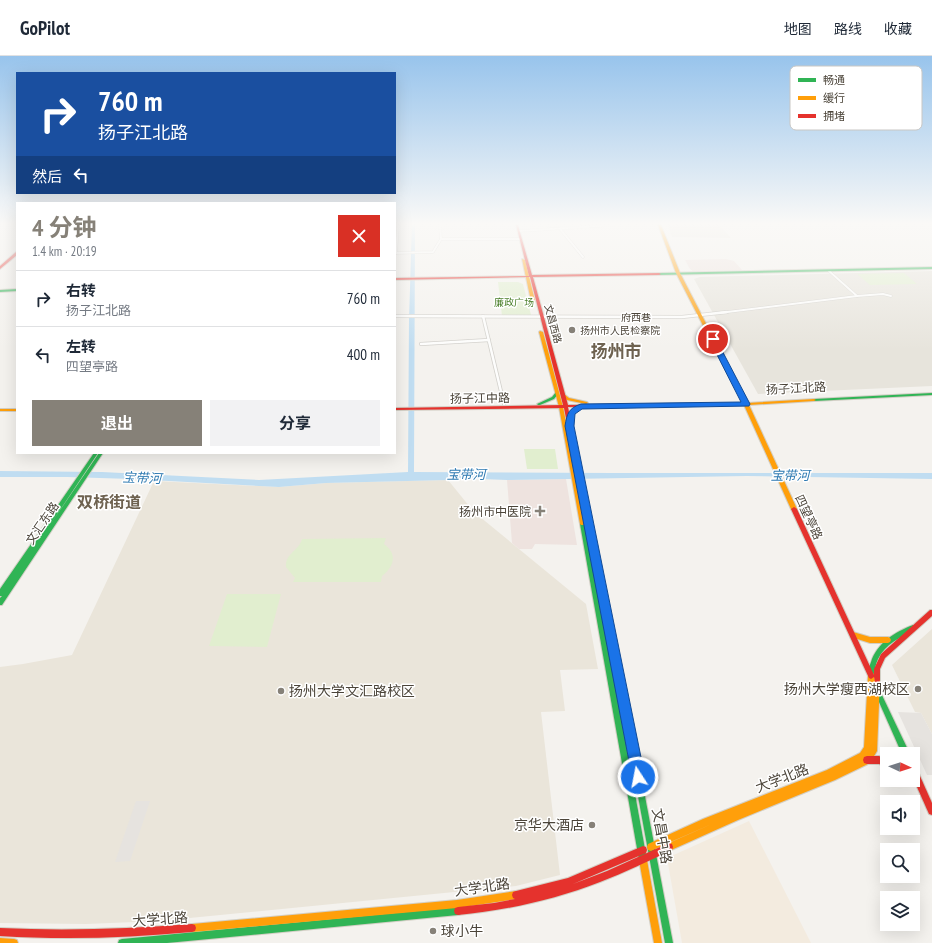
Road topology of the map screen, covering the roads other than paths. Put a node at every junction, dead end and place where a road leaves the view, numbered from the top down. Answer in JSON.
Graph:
{"nodes":[{"id":1,"x":526,"y":266,"type":"edge"},
{"id":2,"x":675,"y":266,"type":"edge"},
{"id":3,"x":932,"y":269,"type":"edge"},
{"id":4,"x":829,"y":271,"type":"junction"},
{"id":5,"x":678,"y":274,"type":"junction"},
{"id":6,"x":529,"y":277,"type":"junction"},
{"id":7,"x":546,"y":277,"type":"junction"},
{"id":8,"x":396,"y":280,"type":"edge"},
{"id":9,"x":0,"y":290,"type":"edge"},
{"id":10,"x":16,"y":290,"type":"edge"},
{"id":11,"x":857,"y":296,"type":"junction"},
{"id":12,"x":891,"y":296,"type":"dead end"},
{"id":13,"x":700,"y":314,"type":"junction"},
{"id":14,"x":396,"y":316,"type":"edge"},
{"id":15,"x":483,"y":316,"type":"junction"},
{"id":16,"x":539,"y":316,"type":"junction"},
{"id":17,"x":489,"y":340,"type":"junction"},
{"id":18,"x":421,"y":344,"type":"dead end"},
{"id":19,"x":932,"y":392,"type":"edge"},
{"id":20,"x":560,"y":394,"type":"junction"},
{"id":21,"x":586,"y":403,"type":"junction"},
{"id":22,"x":745,"y":403,"type":"junction"},
{"id":23,"x":504,"y":404,"type":"junction"},
{"id":24,"x":538,"y":405,"type":"junction"},
{"id":25,"x":563,"y":405,"type":"junction"},
{"id":26,"x":396,"y":406,"type":"edge"},
{"id":27,"x":581,"y":406,"type":"junction"},
{"id":28,"x":408,"y":407,"type":"junction"},
{"id":29,"x":416,"y":407,"type":"junction"},
{"id":30,"x":396,"y":409,"type":"edge"},
{"id":31,"x":0,"y":410,"type":"edge"},
{"id":32,"x":16,"y":410,"type":"edge"},
{"id":33,"x":0,"y":414,"type":"edge"},
{"id":34,"x":16,"y":414,"type":"edge"},
{"id":35,"x":563,"y":417,"type":"junction"},
{"id":36,"x":570,"y":426,"type":"junction"},
{"id":37,"x":96,"y":454,"type":"edge"},
{"id":38,"x":100,"y":454,"type":"edge"},
{"id":39,"x":91,"y":464,"type":"junction"},
{"id":40,"x":75,"y":488,"type":"junction"},
{"id":41,"x":0,"y":594,"type":"edge"},
{"id":42,"x":0,"y":603,"type":"edge"},
{"id":43,"x":932,"y":612,"type":"edge"},
{"id":44,"x":913,"y":628,"type":"junction"},
{"id":45,"x":852,"y":635,"type":"junction"},
{"id":46,"x":888,"y":640,"type":"junction"},
{"id":47,"x":872,"y":679,"type":"junction"},
{"id":48,"x":877,"y":692,"type":"junction"},
{"id":49,"x":903,"y":747,"type":"edge"},
{"id":50,"x":866,"y":760,"type":"junction"},
{"id":51,"x":880,"y":760,"type":"edge"},
{"id":52,"x":920,"y":786,"type":"edge"},
{"id":53,"x":932,"y":811,"type":"edge"},
{"id":54,"x":652,"y":846,"type":"junction"},
{"id":55,"x":642,"y":850,"type":"junction"},
{"id":56,"x":653,"y":855,"type":"junction"},
{"id":57,"x":644,"y":860,"type":"junction"},
{"id":58,"x":0,"y":932,"type":"edge"},
{"id":59,"x":0,"y":942,"type":"edge"},
{"id":60,"x":14,"y":943,"type":"edge"},
{"id":61,"x":122,"y":943,"type":"edge"},
{"id":62,"x":658,"y":943,"type":"edge"},
{"id":63,"x":669,"y":943,"type":"edge"}],
"edges":[{"from":1,"to":6,"type":"main road","name":"文昌西路"},
{"from":2,"to":5,"type":"main road","name":"四望亭路"},
{"from":3,"to":4,"type":"main road"},
{"from":3,"to":5,"type":"main road"},
{"from":4,"to":5,"type":"main road"},
{"from":4,"to":11,"type":"street"},
{"from":5,"to":7,"type":"main road"},
{"from":5,"to":13,"type":"main road","name":"四望亭路"},
{"from":6,"to":7,"type":"main road"},
{"from":6,"to":7,"type":"main road"},
{"from":6,"to":8,"type":"main road"},
{"from":6,"to":16,"type":"main road","name":"文昌西路"},
{"from":9,"to":10,"type":"main road"},
{"from":11,"to":12,"type":"street","name":"府西巷"},
{"from":11,"to":13,"type":"street","name":"府西巷"},
{"from":13,"to":16,"type":"street","name":"府西巷"},
{"from":13,"to":22,"type":"main road","name":"四望亭路"},
{"from":14,"to":15,"type":"street","name":"府西巷"},
{"from":15,"to":16,"type":"street","name":"府西巷"},
{"from":15,"to":17,"type":"street"},
{"from":16,"to":20,"type":"main road","name":"文昌西路"},
{"from":17,"to":18,"type":"street"},
{"from":17,"to":23,"type":"street"},
{"from":19,"to":22,"type":"main road","name":"扬子江北路"},
{"from":20,"to":21,"type":"main road"},
{"from":20,"to":24,"type":"main road"},
{"from":20,"to":25,"type":"main road","name":"文昌西路"},
{"from":21,"to":22,"type":"main road","name":"扬子江北路"},
{"from":21,"to":25,"type":"main road","name":"扬子江北路"},
{"from":22,"to":27,"type":"main road","name":"扬子江北路"},
{"from":22,"to":45,"type":"main road","name":"四望亭路"},
{"from":23,"to":24,"type":"main road","name":"扬子江中路"},
{"from":23,"to":29,"type":"main road","name":"扬子江中路"},
{"from":24,"to":25,"type":"main road","name":"扬子江中路"},
{"from":24,"to":29,"type":"main road","name":"扬子江中路"},
{"from":24,"to":35,"type":"main road"},
{"from":25,"to":27,"type":"main road","name":"扬子江北路"},
{"from":25,"to":35,"type":"main road","name":"文昌中路"},
{"from":25,"to":36,"type":"main road","name":"文昌中路"},
{"from":26,"to":28,"type":"main road","name":"扬子江中路"},
{"from":27,"to":36,"type":"main road"},
{"from":28,"to":29,"type":"main road","name":"扬子江中路"},
{"from":28,"to":30,"type":"main road","name":"扬子江中路"},
{"from":31,"to":32,"type":"main road"},
{"from":33,"to":34,"type":"main road"},
{"from":35,"to":55,"type":"main road","name":"文昌中路"},
{"from":36,"to":54,"type":"main road","name":"文昌中路"},
{"from":37,"to":39,"type":"main road","name":"文汇东路"},
{"from":38,"to":39,"type":"main road","name":"文汇东路"},
{"from":39,"to":40,"type":"main road","name":"文汇东路"},
{"from":40,"to":41,"type":"main road","name":"文汇东路"},
{"from":40,"to":42,"type":"main road","name":"文汇东路"},
{"from":43,"to":44,"type":"main road"},
{"from":44,"to":46,"type":"main road"},
{"from":44,"to":48,"type":"main road"},
{"from":45,"to":46,"type":"main road"},
{"from":45,"to":47,"type":"main road","name":"四望亭路"},
{"from":46,"to":47,"type":"main road"},
{"from":47,"to":48,"type":"main road","name":"四望亭路"},
{"from":47,"to":54,"type":"main road","name":"大学北路"},
{"from":48,"to":49,"type":"main road","name":"四望亭路"},
{"from":48,"to":50,"type":"main road"},
{"from":50,"to":51,"type":"main road"},
{"from":50,"to":56,"type":"main road","name":"大学北路"},
{"from":52,"to":53,"type":"main road"},
{"from":54,"to":55,"type":"main road","name":"大学北路"},
{"from":54,"to":56,"type":"main road","name":"文昌中路"},
{"from":55,"to":57,"type":"main road","name":"文昌中路"},
{"from":55,"to":58,"type":"main road","name":"大学北路"},
{"from":56,"to":57,"type":"main road","name":"大学北路"},
{"from":56,"to":63,"type":"main road","name":"文昌中路"},
{"from":57,"to":61,"type":"main road","name":"大学北路"},
{"from":57,"to":62,"type":"main road","name":"文昌中路"},
{"from":59,"to":60,"type":"main road"}]}
